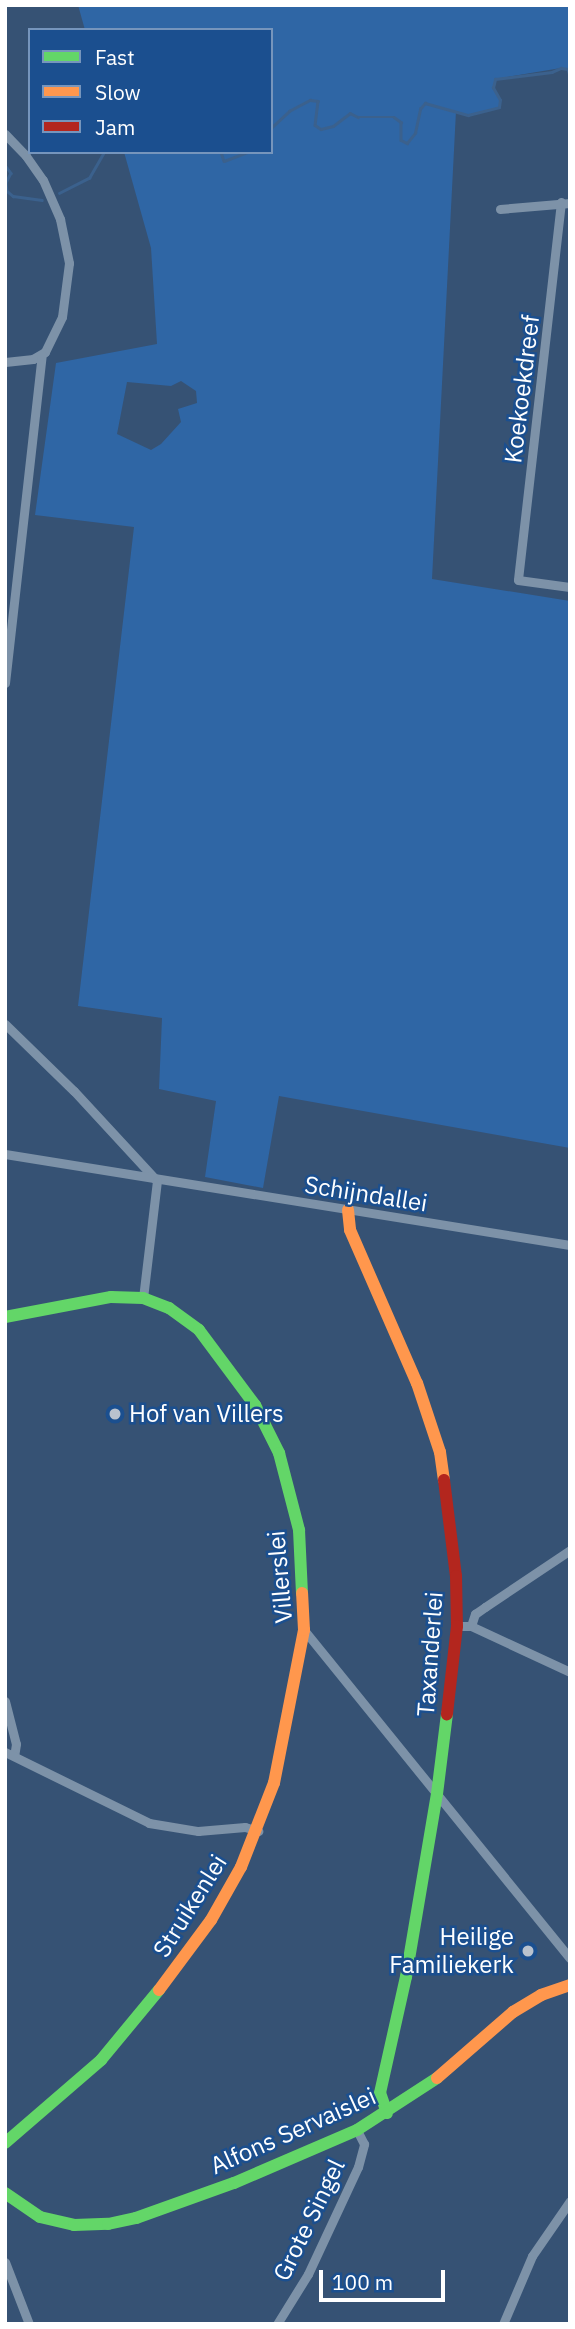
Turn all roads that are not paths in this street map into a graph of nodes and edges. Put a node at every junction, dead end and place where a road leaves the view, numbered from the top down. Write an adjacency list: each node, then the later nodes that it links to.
1 (5, 134): 4 (street)
2 (565, 203): 3 (street); 6 (street, Koekoekdreef)
3 (500, 209)
4 (42, 355): 5 (street); 7 (street)
5 (5, 362)
6 (570, 587)
7 (5, 683)
8 (5, 1024): 10 (street)
9 (5, 1154): 10 (street, Schijndallei)
10 (157, 1181): 11 (street, Schijndallei); 13 (street)
11 (348, 1210): 12 (street, Schijndallei); 16 (street, Taxanderlei)
12 (570, 1245)
13 (144, 1298): 14 (street, Villerslei); 20 (street, Villerslei)
14 (5, 1317)
15 (568, 1555): 17 (street)
16 (457, 1613): 17 (street); 18 (street, Taxanderlei)
17 (475, 1614): 19 (street)
18 (457, 1626): 19 (street); 24 (street, Taxanderlei)
19 (471, 1626): 21 (street)
20 (304, 1630): 24 (street, Villerslei); 25 (street, Struikenlei)
21 (570, 1672)
22 (5, 1701): 23 (street)
23 (10, 1754): 25 (street)
24 (437, 1794): 26 (street, Villerslei); 28 (street, Taxanderlei)
25 (258, 1831): 30 (street, Struikenlei)
26 (570, 1958)
27 (570, 1985): 28 (street, Alfons Servaislei)
28 (387, 2113): 29 (street, Alfons Servaislei)
29 (357, 2130): 31 (street, Alfons Servaislei); 35 (street, Grote Singel)
30 (5, 2143)
31 (5, 2193)
32 (570, 2201): 36 (street)
33 (5, 2262): 34 (street)
34 (29, 2324)
35 (277, 2324)
36 (503, 2324)

